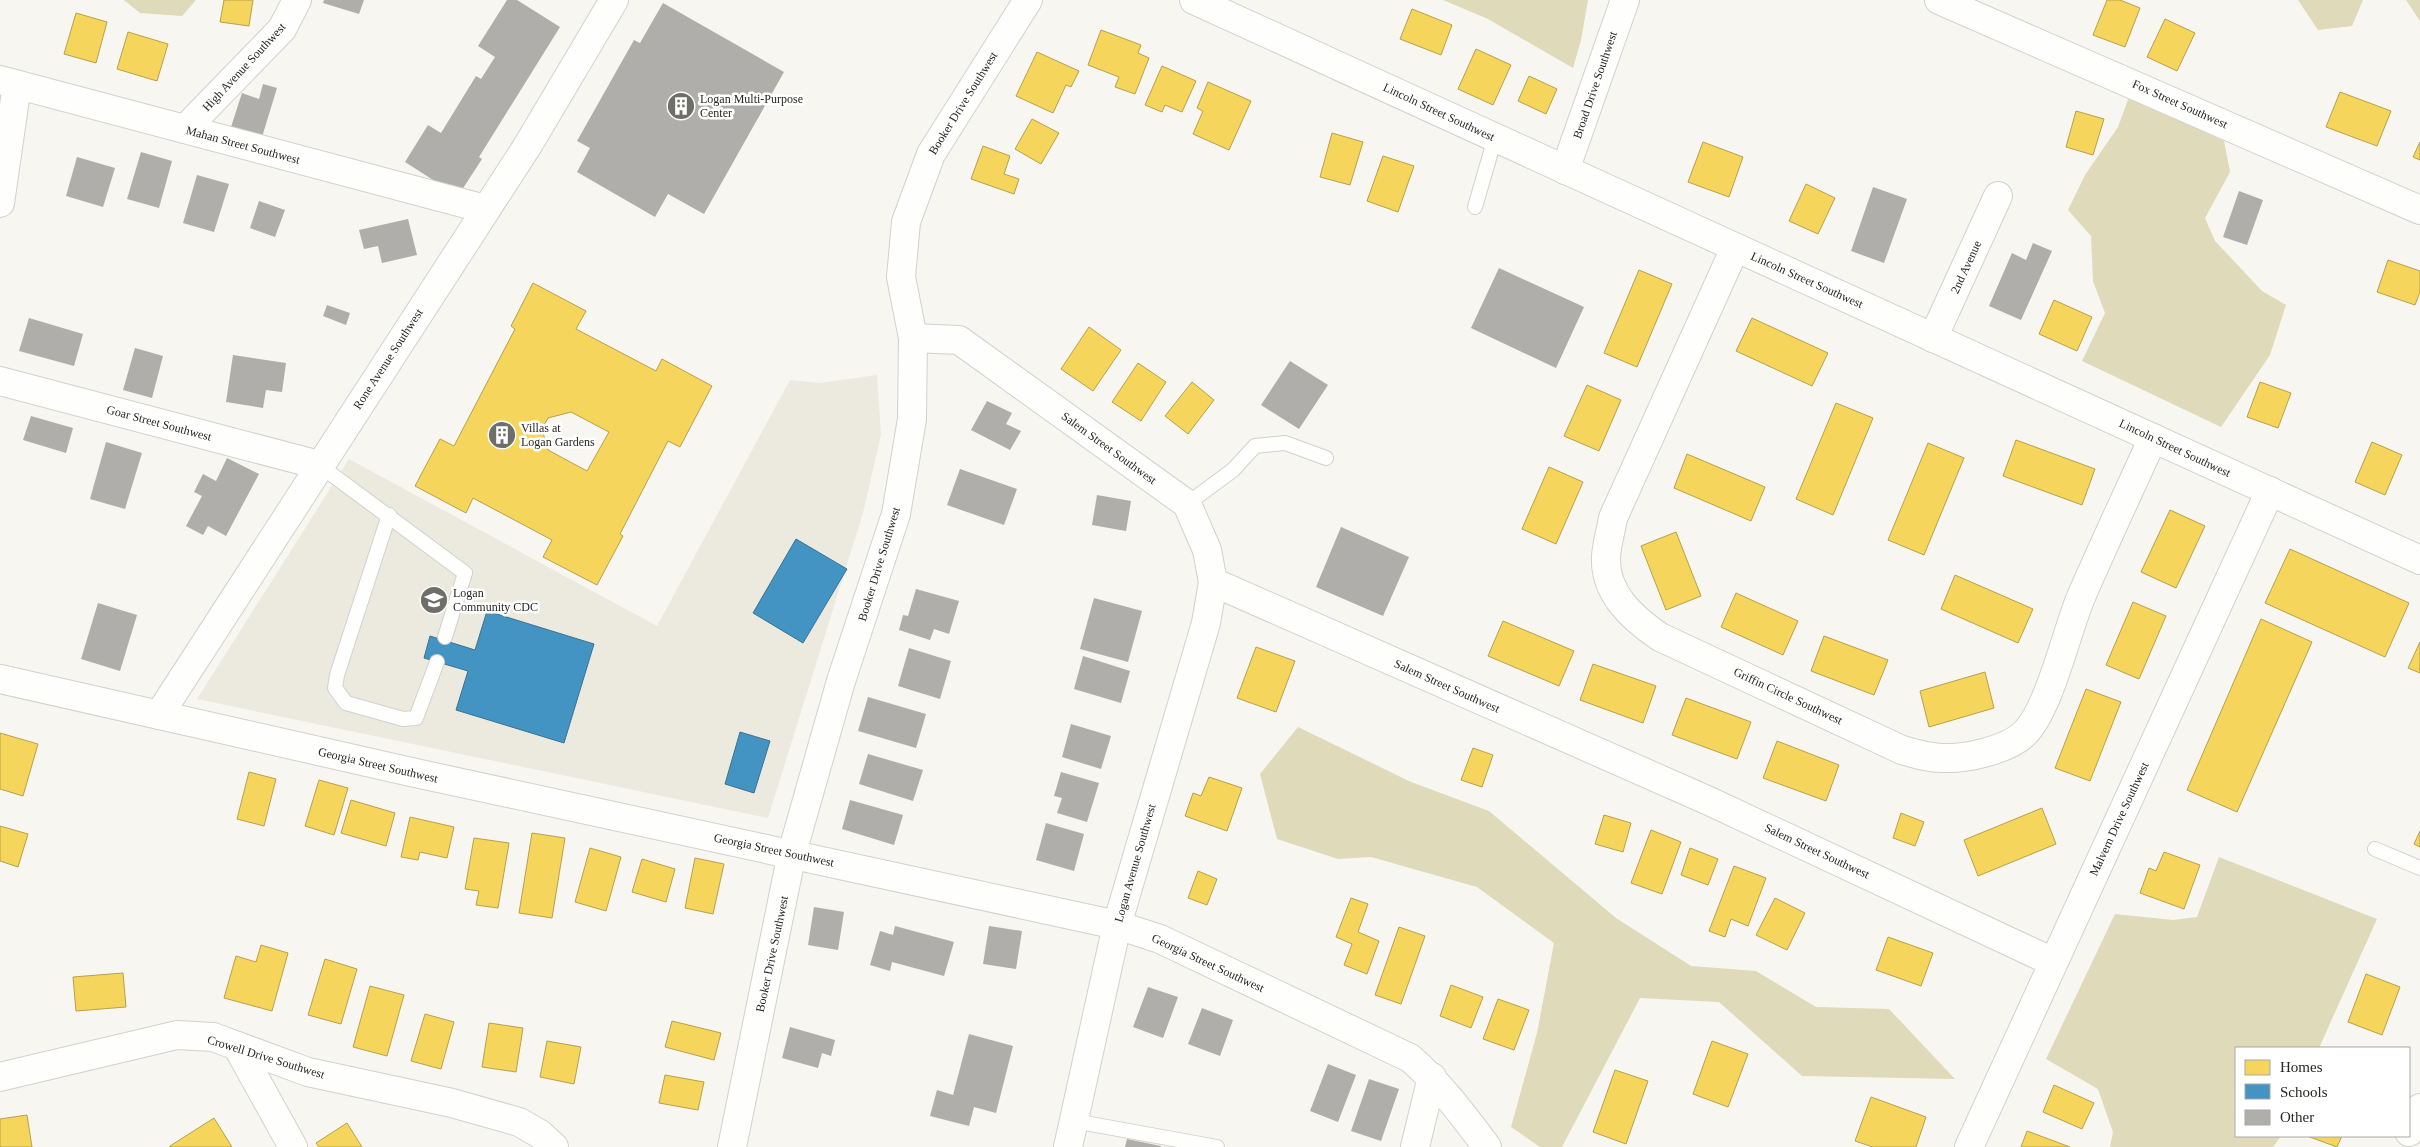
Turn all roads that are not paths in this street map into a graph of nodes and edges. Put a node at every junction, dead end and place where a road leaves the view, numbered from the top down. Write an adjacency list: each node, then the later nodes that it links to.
1 (297, 0): 8 (street, High Avenue Southwest)
2 (614, 0): 14 (street, Rone Avenue Southwest)
3 (1028, 0): 17 (street, Booker Drive Southwest)
4 (1194, 0): 9 (street, Lincoln Street Southwest)
5 (1625, 0): 10 (street, Broad Drive Southwest)
6 (1939, 0): 15 (street, Fox Street Southwest)
7 (9, 82): 8 (street, Mahan Street Southwest); 12 (street)
8 (185, 129): 14 (street, Mahan Street Southwest)
9 (1495, 138): 10 (street, Lincoln Street Southwest); 13 (lane)
10 (1565, 170): 16 (street, Lincoln Street Southwest)
11 (1998, 196): 18 (street, 2nd Avenue)
12 (0, 203)
13 (1475, 207)
14 (485, 210): 22 (street, Rone Avenue Southwest)
15 (2420, 210)
16 (1735, 248): 18 (street, Lincoln Street Southwest); 20 (street, Griffin Circle Southwest)
17 (914, 338): 24 (street, Salem Street Southwest); 33 (street, Booker Drive Southwest)
18 (1933, 338): 20 (street, Lincoln Street Southwest)
19 (0, 381): 22 (street, Goar Street Southwest)
20 (2153, 438): 23 (street, Lincoln Street Southwest)
21 (1326, 458): 24 (lane)
22 (319, 465): 25 (lane); 31 (street, Rone Avenue Southwest)
23 (2270, 491): 26 (street, Lincoln Street Southwest); 36 (street, Malvern Drive Southwest)
24 (1187, 504): 27 (street)
25 (389, 515): 28 (lane); 29 (lane)
26 (2420, 560)
27 (1213, 582): 35 (street, Logan Avenue Southwest); 36 (street, Salem Street Southwest)
28 (445, 637)
29 (437, 662)
30 (0, 679): 31 (street, Georgia Street Southwest)
31 (159, 715): 33 (street, Georgia Street Southwest)
32 (2375, 849): 34 (lane)
33 (792, 854): 35 (street, Georgia Street Southwest); 45 (street, Booker Drive Southwest)
34 (2420, 868)
35 (1117, 924): 39 (street, Georgia Street Southwest); 41 (street, Logan Avenue Southwest)
36 (2053, 962): 50 (street, Malvern Drive Southwest)
37 (237, 1046): 38 (street, Crowell Drive Southwest); 43 (street); 44 (street, Crowell Drive Southwest)
38 (0, 1077)
39 (1432, 1077): 48 (street); 49 (street, Georgia Street Southwest)
40 (2420, 1108): 42 (street)
41 (1074, 1121): 46 (street, Logan Avenue Southwest); 47 (lane)
42 (2410, 1130)
43 (293, 1147)
44 (554, 1147)
45 (732, 1147)
46 (1068, 1147)
47 (1217, 1147)
48 (1415, 1147)
49 (1487, 1147)
50 (1969, 1147)

